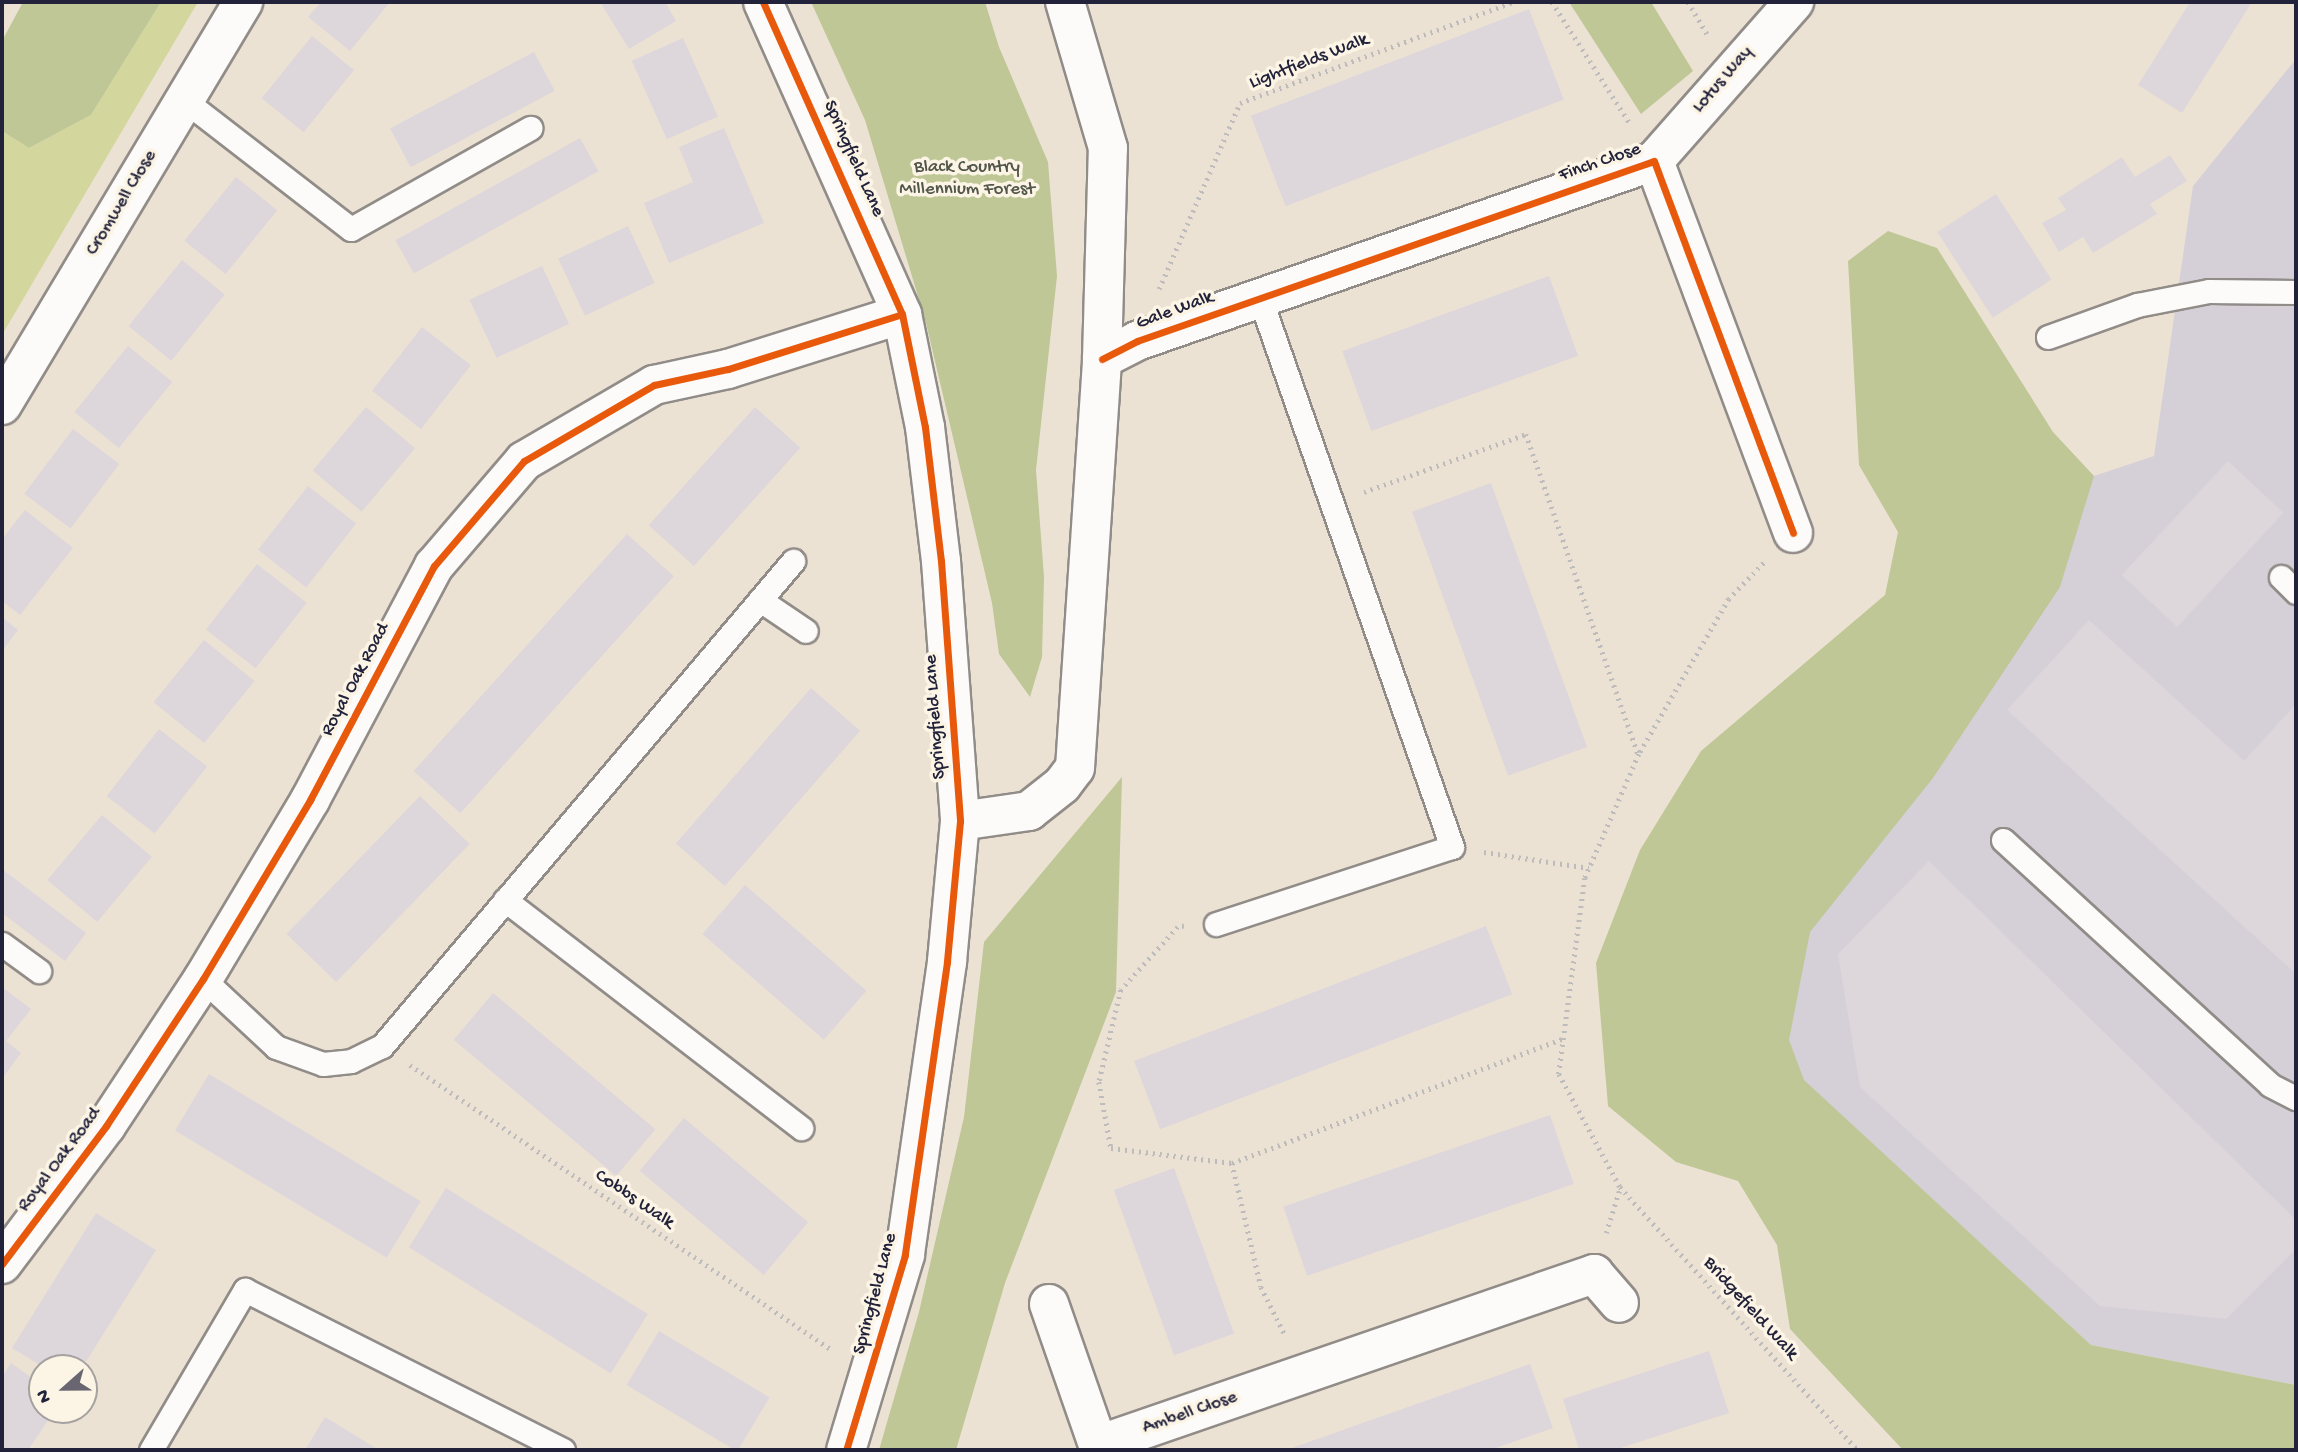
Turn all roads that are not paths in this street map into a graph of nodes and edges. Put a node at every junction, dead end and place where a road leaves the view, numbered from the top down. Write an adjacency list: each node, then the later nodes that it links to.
1 (243, 2): 5 (street, Cromwell Close)
2 (763, 2): 10 (street, Springfield Lane)
3 (1065, 2): 12 (street)
4 (1794, 2): 7 (street, Lotus Way)
5 (184, 100): 6 (lane); 13 (street, Cromwell Close)
6 (530, 128)
7 (1654, 161): 9 (street, Finch Close); 14 (street, Finch Close)
8 (2296, 292): 11 (lane)
9 (1260, 298): 12 (street, Gale Walk); 21 (lane)
10 (902, 314): 18 (street, Springfield Lane); 24 (street, Royal Oak Road)
11 (2048, 337)
12 (1102, 359): 18 (street)
13 (2, 405)
14 (1793, 533)
15 (793, 561): 16 (lane)
16 (760, 600): 17 (lane); 20 (lane)
17 (806, 631)
18 (960, 821): 33 (street, Springfield Lane)
19 (2003, 840): 25 (lane)
20 (505, 900): 24 (lane); 26 (lane)
21 (1216, 924)
22 (2, 944): 23 (lane)
23 (39, 971)
24 (203, 979): 27 (street, Royal Oak Road)
25 (2296, 1098)
26 (801, 1128)
27 (2, 1264)
28 (1619, 1303): 30 (street, Ambell Close)
29 (1049, 1304): 30 (street, Ambell Close)
30 (1099, 1447)
31 (151, 1450): 32 (lane)
32 (563, 1450)
33 (846, 1450)

